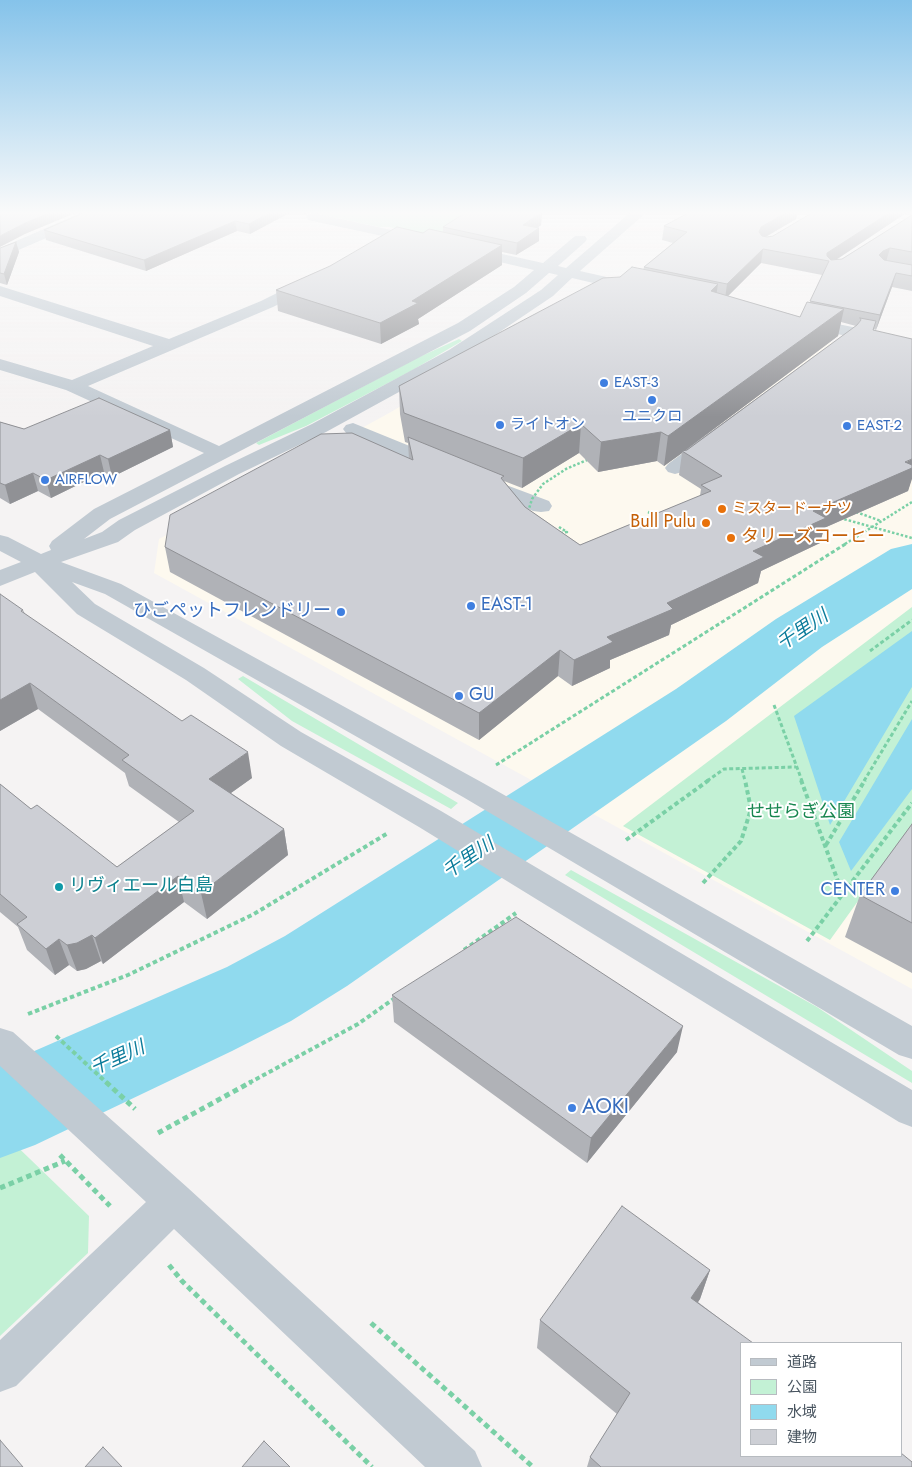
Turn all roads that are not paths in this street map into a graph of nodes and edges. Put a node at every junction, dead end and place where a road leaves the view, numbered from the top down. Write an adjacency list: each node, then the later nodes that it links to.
1 (316, 279): 9 (street)
2 (532, 279): 14 (street)
3 (562, 279): 18 (street)
4 (599, 279): 6 (street)
5 (0, 291): 9 (street)
6 (653, 291)
7 (788, 319): 8 (street)
8 (912, 344)
9 (169, 345): 11 (street)
10 (0, 364): 11 (street)
11 (73, 386): 14 (street)
12 (353, 429): 16 (street)
13 (722, 432): 15 (street)
14 (219, 454): 18 (street)
15 (675, 468)
16 (534, 510)
17 (0, 542): 18 (street)
18 (39, 562): 19 (street); 20 (street); 22 (street)
19 (0, 580)
20 (912, 1044)
21 (6, 1048): 23 (street)
22 (912, 1110)
23 (174, 1202): 24 (street); 25 (street)
24 (0, 1370)
25 (459, 1467)

